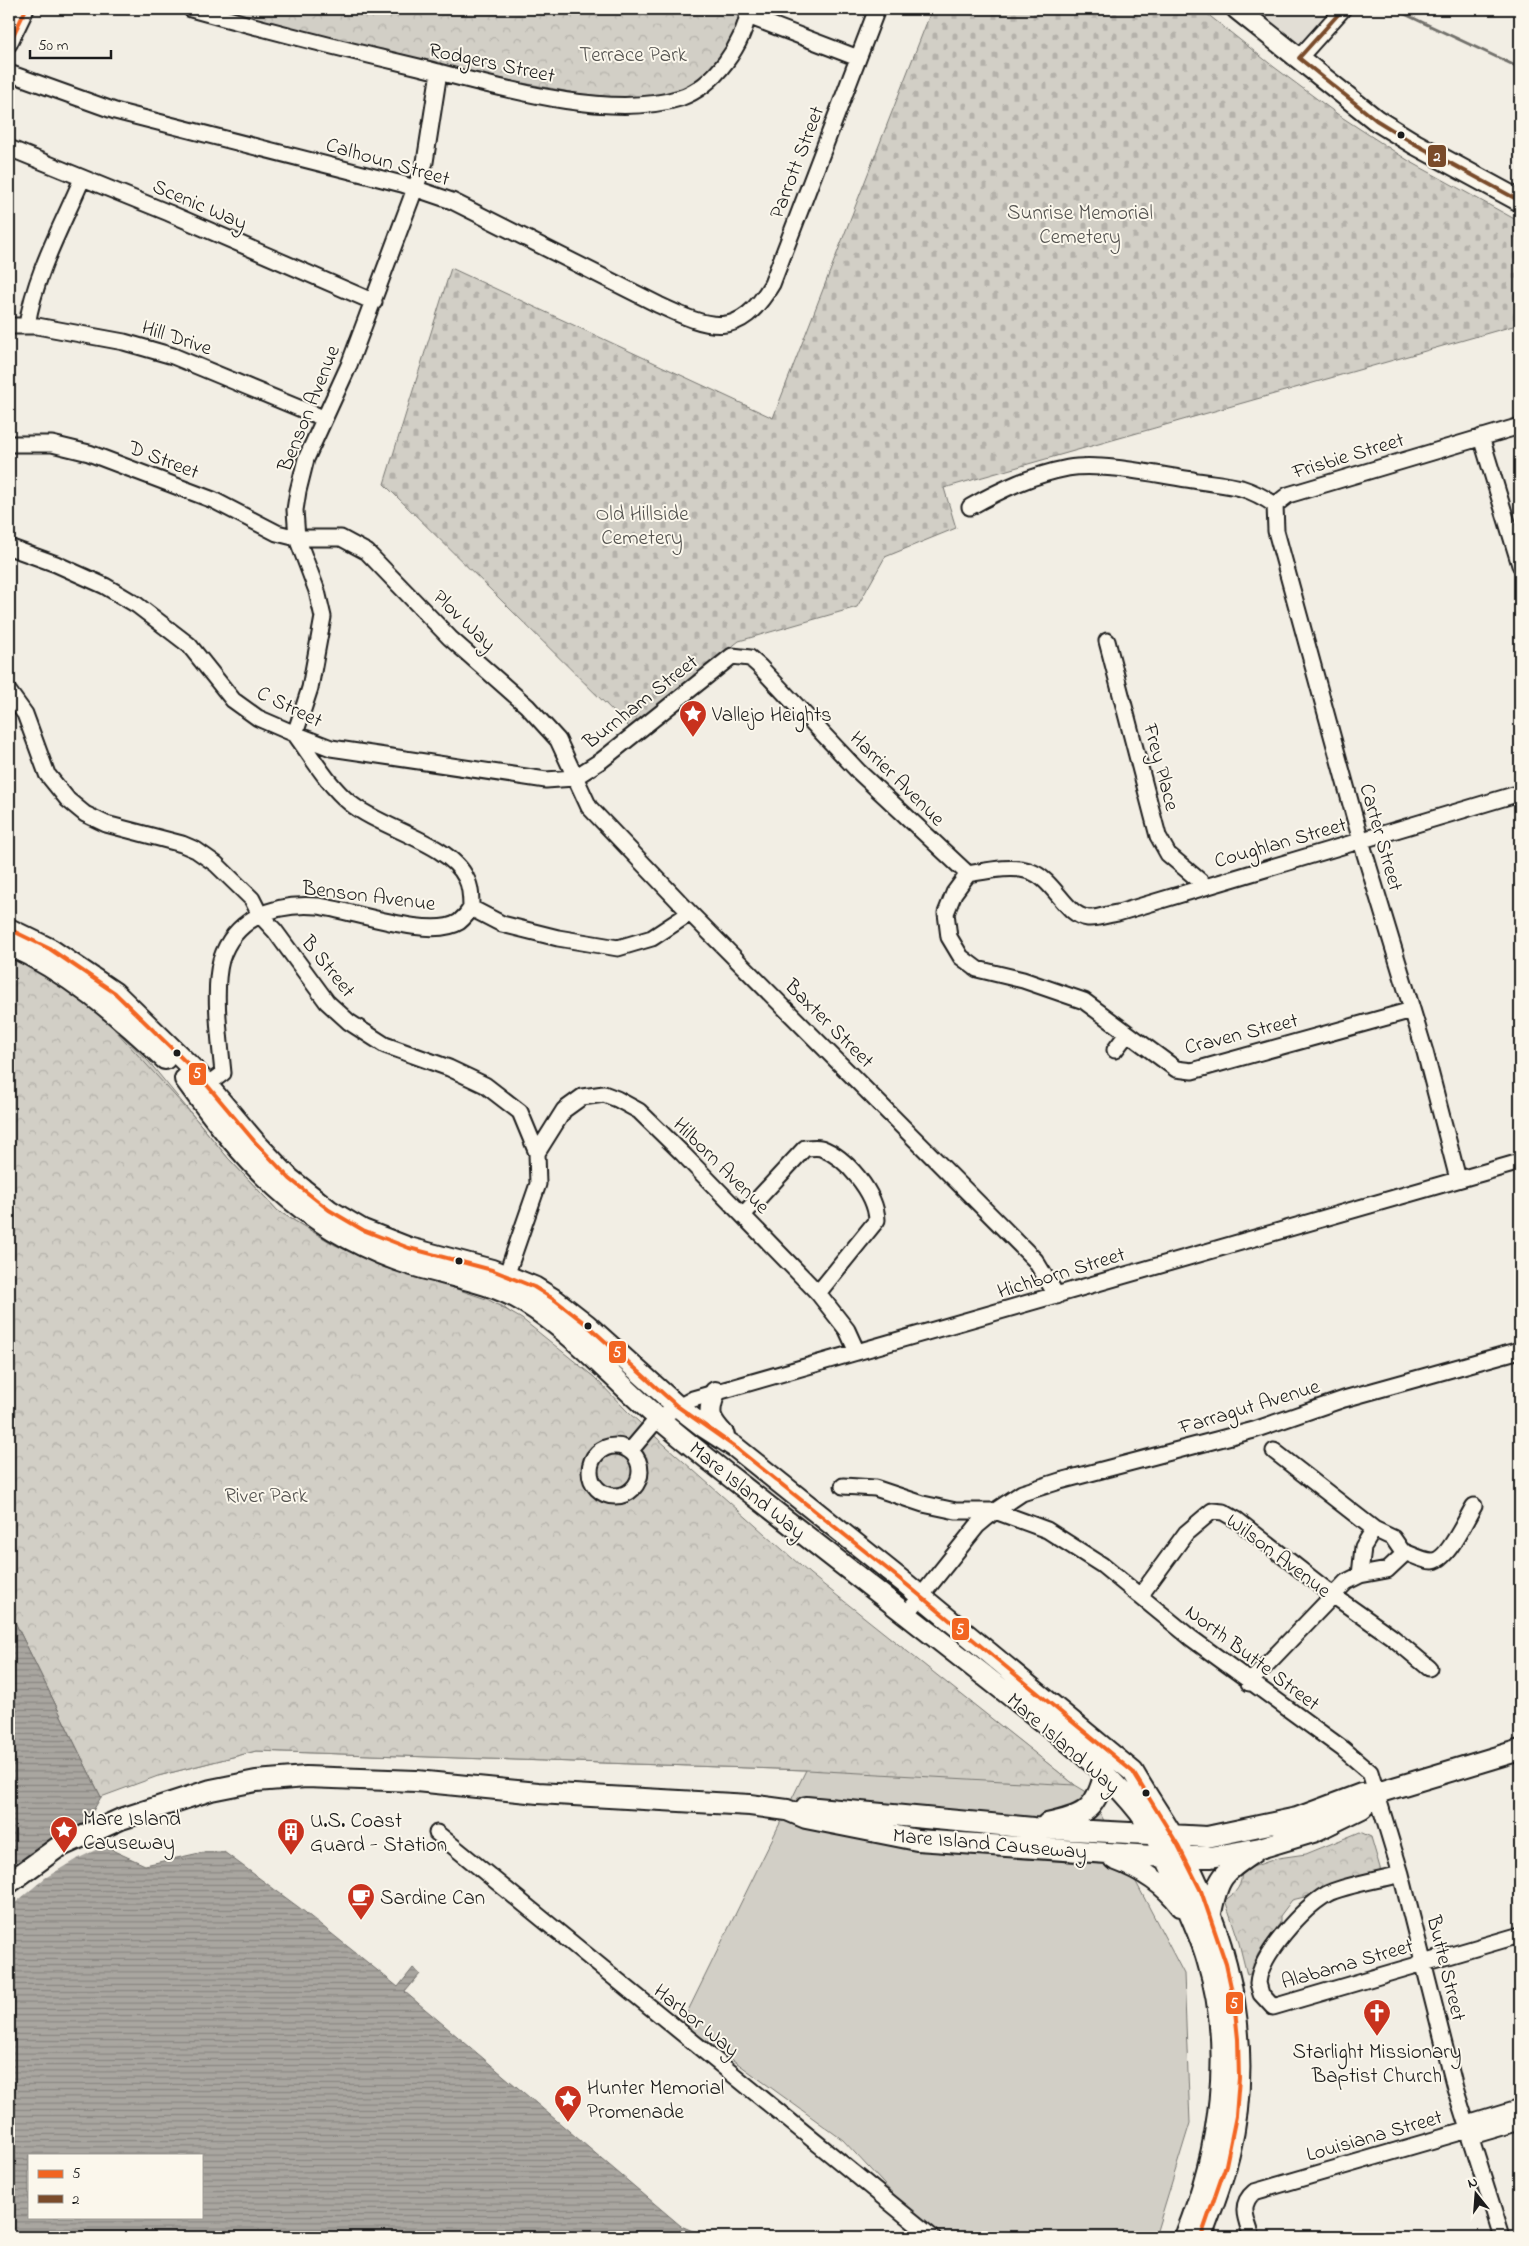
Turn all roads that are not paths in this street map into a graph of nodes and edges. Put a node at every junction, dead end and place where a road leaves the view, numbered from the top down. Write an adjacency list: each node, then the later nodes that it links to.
1 (26, 9): 7 (street)
2 (191, 9): 10 (street, Rodgers Street)
3 (877, 9): 8 (street, Parrott Street)
4 (1237, 9): 9 (main road)
5 (1343, 9): 9 (street)
6 (749, 13): 8 (street); 10 (street, Rodgers Street)
7 (9, 44)
8 (858, 58): 17 (street, Parrott Street)
9 (1299, 58): 15 (main road)
10 (438, 72): 14 (street, Benson Avenue)
11 (9, 73): 14 (street, Calhoun Street)
12 (9, 148): 13 (street, Scenic Way)
13 (82, 179): 16 (street, Scenic Way); 18 (street)
14 (415, 188): 16 (street, Benson Avenue); 17 (street, Calhoun Street)
15 (1520, 201)
16 (374, 302): 20 (street, Benson Avenue)
17 (739, 320)
18 (27, 325): 19 (street, Hill Drive); 20 (street, Hill Drive)
19 (9, 326)
20 (323, 418): 26 (street, Benson Avenue)
21 (1520, 426): 22 (street, Frisbie Street)
22 (1481, 437): 24 (street, Frisbie Street); 28 (street)
23 (9, 444): 26 (street, D Street)
24 (1276, 505): 25 (street, Frisbie Street); 35 (street, Carter Street)
25 (970, 507)
26 (297, 538): 32 (street, Benson Avenue); 33 (street, Plov Way)
27 (9, 547): 32 (street, C Street)
28 (1520, 565)
29 (1107, 642): 37 (street, Frey Place)
30 (732, 656): 33 (street, Burnham Street); 36 (street, Harrier Avenue)
31 (9, 692): 40 (street, B Street)
32 (295, 734): 33 (street, C Street); 38 (street, Benson Avenue)
33 (574, 778): 39 (street, Baxter Street)
34 (1520, 793): 35 (street, Coughlan Street)
35 (1361, 841): 37 (street, Coughlan Street); 43 (street, Carter Street)
36 (968, 874): 37 (street, Coughlan Street); 44 (street, Craven Street)
37 (1206, 886)
38 (471, 908): 39 (street); 40 (street, Benson Avenue)
39 (690, 913): 53 (street, Baxter Street)
40 (260, 915): 46 (street, Benson Avenue); 47 (street, B Street)
41 (9, 929): 46 (main road)
42 (9, 945): 46 (main road)
43 (1412, 1010): 44 (street, Craven Street); 49 (street, Carter Street)
44 (1127, 1034): 45 (street)
45 (1115, 1050)
46 (201, 1089): 51 (main road)
47 (537, 1153): 50 (street, Hilborn Avenue); 51 (street, B Street)
48 (1520, 1162): 49 (street, Hichborn Street)
49 (1458, 1179): 53 (street, Hichborn Street)
50 (743, 1215): 52 (street, Hilborn Avenue); 52 (street)
51 (504, 1283): 57 (main road); 58 (main road)
52 (818, 1293): 55 (street, Hilborn Avenue)
53 (1057, 1296): 55 (street, Hichborn Street)
54 (1520, 1350): 64 (street, Farragut Avenue)
55 (858, 1352): 56 (street, Hichborn Street)
56 (715, 1392): 57 (street, Hichborn Street); 59 (main road)
57 (677, 1406): 58 (street, Hichborn Street); 59 (main road, Mare Island Way)
58 (658, 1418): 60 (street, Hichborn Street); 71 (main road, Mare Island Way)
59 (736, 1447): 68 (main road, Mare Island Way)
60 (630, 1450)
61 (1274, 1451): 65 (street)
62 (843, 1486): 64 (street)
63 (1474, 1506): 66 (street)
64 (995, 1511): 68 (street, Farragut Avenue); 69 (street)
65 (1374, 1529): 66 (street); 67 (street)
66 (1402, 1550): 67 (street)
67 (1360, 1575): 70 (street)
68 (920, 1596): 71 (street, Farragut Avenue); 82 (main road, Mare Island Way)
69 (1140, 1596): 70 (street, Wilson Avenue); 73 (street, North Butte Street)
70 (1334, 1596): 72 (street, Wilson Avenue); 73 (street)
71 (906, 1614): 76 (main road, Mare Island Way)
72 (1429, 1668)
73 (1250, 1683): 74 (street, North Butte Street)
74 (1343, 1749): 77 (street, Butte Street)
75 (1520, 1750): 77 (main road, Mare Island Causeway)
76 (1104, 1776): 80 (main road); 82 (main road, Mare Island Way)
77 (1377, 1793): 82 (main road, Mare Island Causeway); 83 (main road); 86 (street, Butte Street)
78 (787, 1810): 79 (main road, Mare Island Causeway); 80 (main road, Mare Island Causeway); 84 (main road, Mare Island Causeway)
79 (124, 1824): 87 (main road, Mare Island Causeway); 88 (main road, Mare Island Causeway)
80 (1033, 1828): 82 (main road, Mare Island Causeway)
81 (437, 1833): 96 (street, Harbor Way)
82 (1164, 1835): 85 (main road, Mare Island Way)
83 (1260, 1848): 85 (main road, Mare Island Causeway); 89 (main road)
84 (1096, 1853): 85 (main road, Mare Island Causeway); 90 (main road)
85 (1176, 1857): 89 (main road, Mare Island Way); 90 (main road, Mare Island Way)
86 (1401, 1874): 92 (street, Butte Street); 92 (street, Alabama Street)
87 (9, 1883)
88 (9, 1896)
89 (1211, 1914): 98 (main road, Mare Island Way)
90 (1195, 1926): 97 (main road, Mare Island Way)
91 (1520, 1935): 92 (street, Alabama Street)
92 (1425, 1962): 95 (street, Butte Street)
93 (1520, 2108): 95 (street, Louisiana Street)
94 (1520, 2122): 95 (street, Louisiana Street)
95 (1468, 2130): 99 (street, Louisiana Street); 100 (street, Butte Street)
96 (932, 2237)
97 (1185, 2237)
98 (1201, 2237)
99 (1252, 2237)
100 (1502, 2237)

